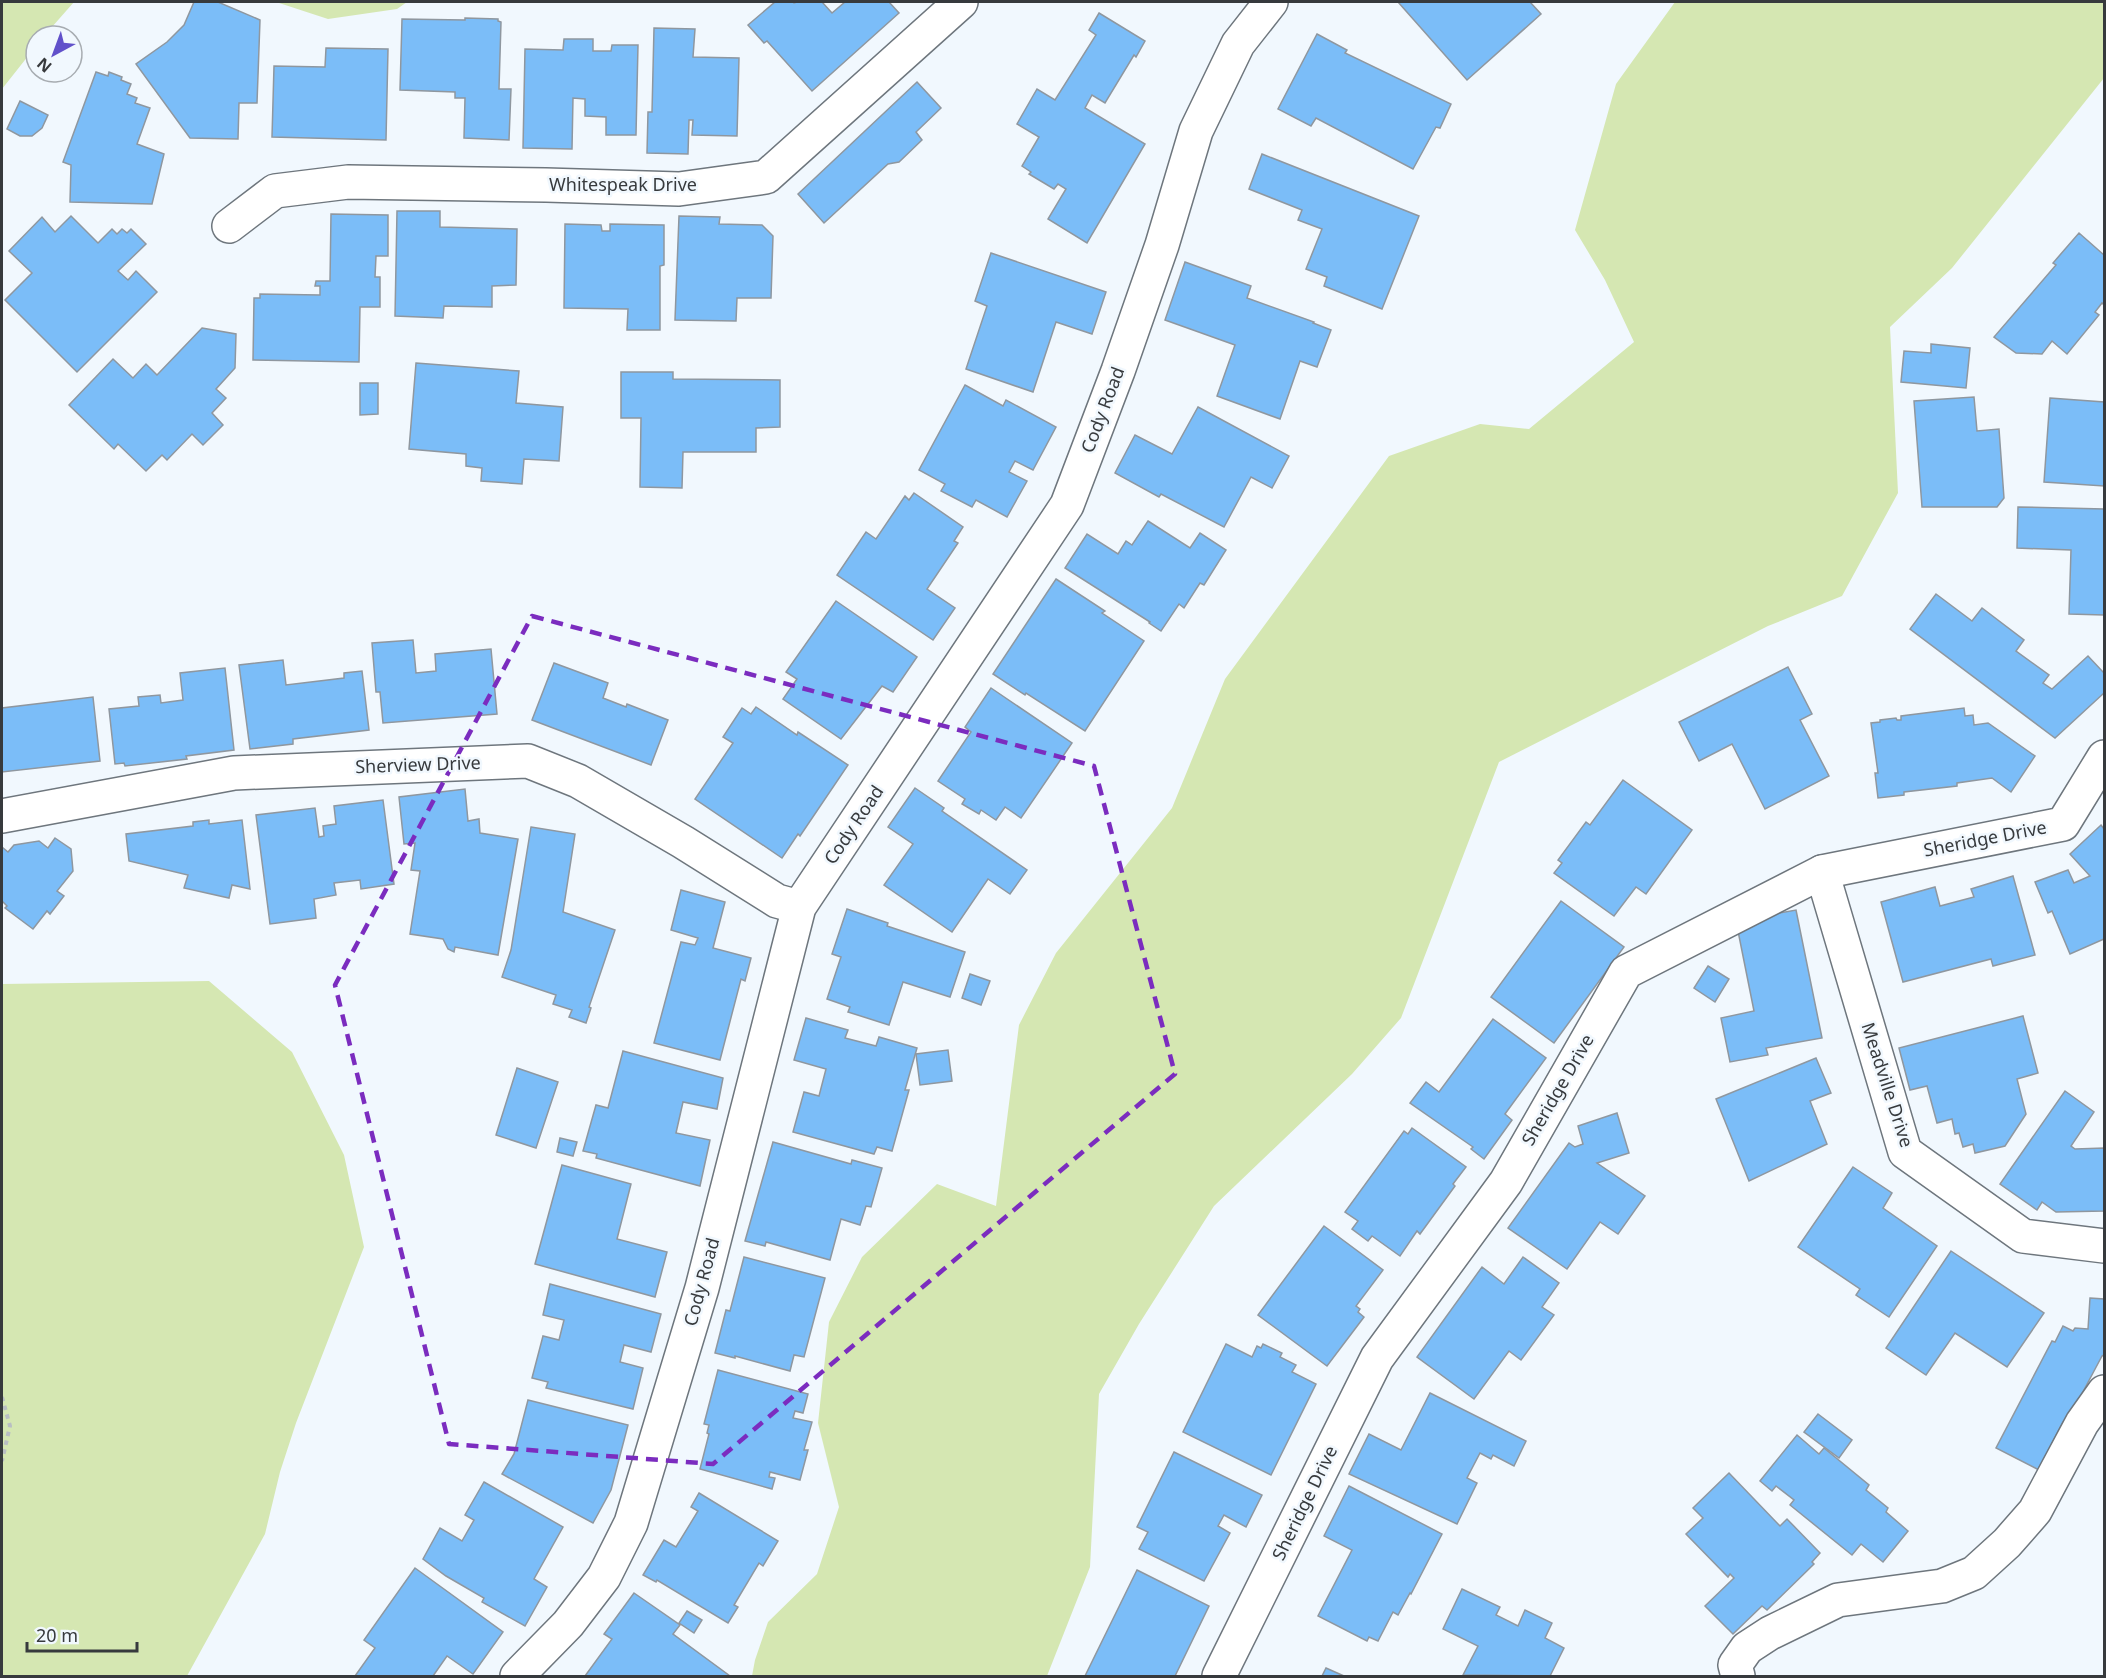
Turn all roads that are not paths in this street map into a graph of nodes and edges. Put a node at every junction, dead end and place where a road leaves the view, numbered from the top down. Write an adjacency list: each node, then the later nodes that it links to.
1 (961, 2): 3 (street, Whitespeak Drive)
2 (1271, 2): 7 (street, Cody Road)
3 (229, 226)
4 (2104, 757): 6 (street, Sheridge Drive)
5 (2, 816): 7 (street, Sherview Drive)
6 (1822, 872): 8 (street, Meadville Drive); 11 (street, Sheridge Drive)
7 (799, 907): 10 (street, Cody Road)
8 (2104, 1246)
9 (2104, 1392): 12 (street)
10 (516, 1677)
11 (1219, 1677)
12 (1738, 1677)

